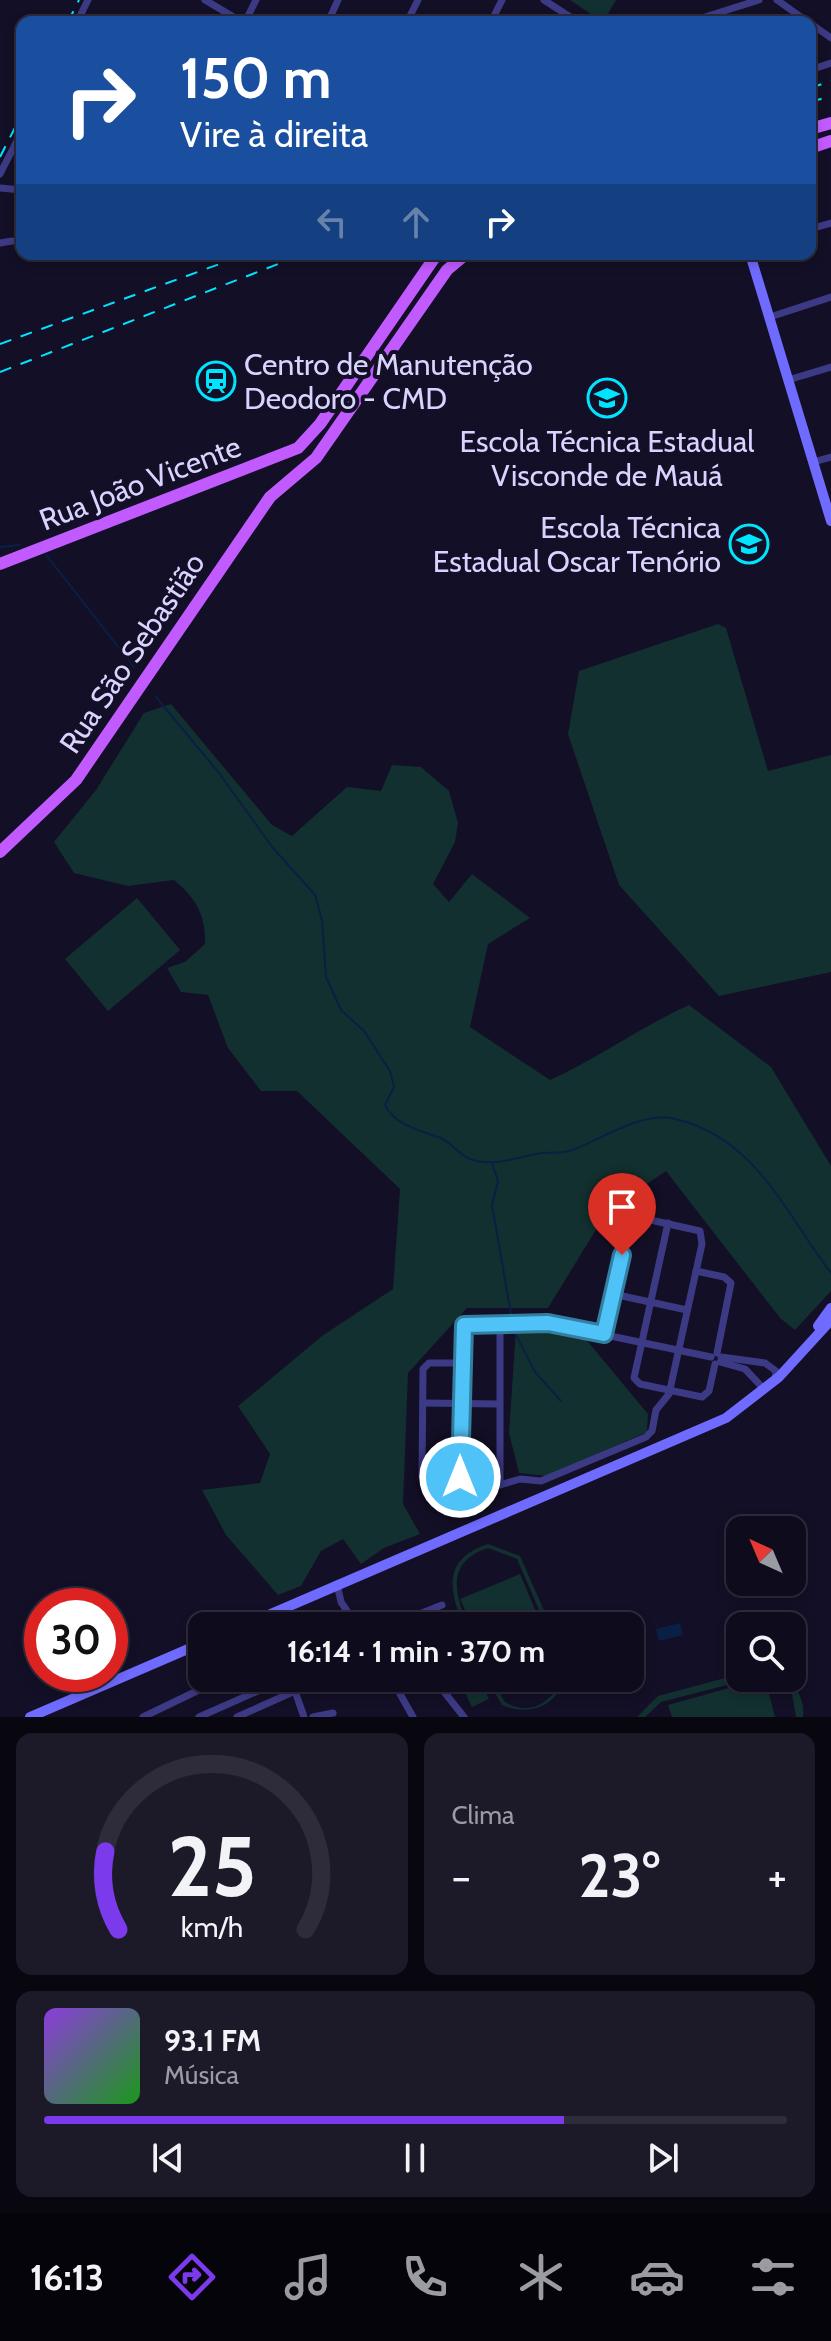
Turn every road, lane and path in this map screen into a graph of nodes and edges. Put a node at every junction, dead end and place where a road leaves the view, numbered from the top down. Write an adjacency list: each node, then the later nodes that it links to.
1 (205, 0): 5 (street)
2 (544, 0): 6 (street)
3 (759, 0): 7 (street)
4 (777, 0): 8 (street)
5 (233, 16)
6 (568, 16)
7 (708, 16)
8 (799, 16)
9 (16, 143): 10 (street)
10 (0, 174)
11 (12, 241): 12 (street)
12 (0, 243)
13 (433, 260): 17 (main road, Rua João Vicente)
14 (459, 260): 18 (main road)
15 (752, 260): 19 (main road)
16 (831, 297): 19 (street)
17 (405, 298): 18 (main road); 25 (main road, Rua João Vicente)
18 (420, 308): 26 (main road, Rua São Sebastião)
19 (770, 317): 21 (main road)
20 (831, 367): 21 (street)
21 (788, 380): 23 (main road)
22 (831, 457): 23 (street)
23 (813, 462): 24 (main road)
24 (831, 521)
25 (0, 564)
26 (0, 852)
27 (668, 1223): 28 (street); 29 (street); 30 (street)
28 (696, 1271): 32 (street); 38 (street)
29 (613, 1294): 30 (street); 35 (street)
30 (650, 1302): 32 (street); 36 (street)
31 (831, 1308): 40 (main road)
32 (687, 1310): 37 (street)
33 (831, 1320): 40 (main road)
34 (500, 1323): 35 (street); 39 (street); 44 (street)
35 (604, 1334): 36 (street)
36 (642, 1342): 37 (street); 41 (street)
37 (679, 1350): 38 (street); 41 (street)
38 (717, 1359): 40 (street); 40 (street); 41 (street)
39 (461, 1363): 42 (street); 43 (street)
40 (771, 1381): 47 (main road)
41 (670, 1390): 46 (street)
42 (423, 1403): 43 (street); 45 (street)
43 (460, 1403): 44 (street); 45 (street)
44 (498, 1404): 46 (street)
45 (460, 1485): 46 (street)
46 (500, 1485)
47 (337, 1584): 49 (main road); 50 (street)
48 (442, 1605): 51 (street)
49 (274, 1612)
50 (347, 1612)
51 (426, 1612)
52 (188, 1649): 60 (main road)
53 (195, 1692): 61 (street)
54 (255, 1692): 62 (street)
55 (293, 1692): 63 (street)
56 (295, 1692): 64 (street)
57 (399, 1692): 66 (street)
58 (444, 1692): 67 (street)
59 (333, 1713): 65 (street)
60 (30, 1717)
61 (143, 1717)
62 (199, 1717)
63 (237, 1717)
64 (304, 1717)
65 (313, 1717)
66 (413, 1717)
67 (464, 1717)

